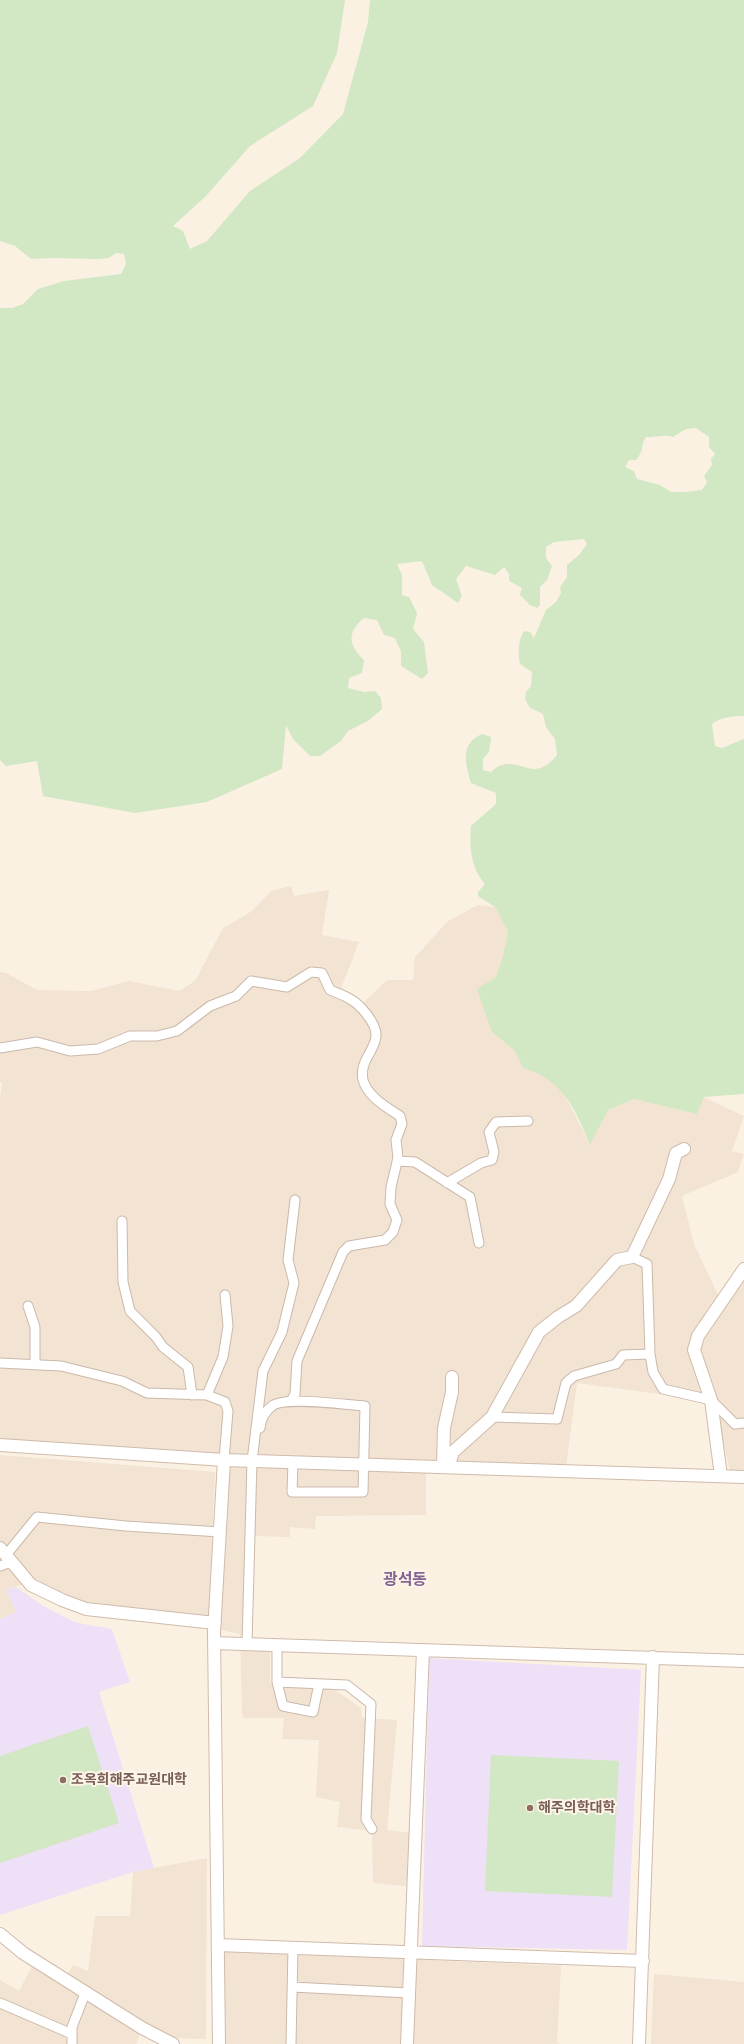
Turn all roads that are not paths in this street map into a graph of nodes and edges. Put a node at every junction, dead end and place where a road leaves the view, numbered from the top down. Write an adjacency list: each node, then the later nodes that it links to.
1 (0, 1048): 4 (street)
2 (528, 1121): 5 (street)
3 (684, 1149): 9 (street)
4 (397, 1161): 5 (street); 20 (street)
5 (447, 1182): 8 (street)
6 (295, 1200): 25 (street)
7 (122, 1221): 17 (street)
8 (480, 1243)
9 (632, 1257): 13 (street); 21 (street)
10 (744, 1269): 19 (street)
11 (225, 1295): 18 (street)
12 (28, 1306): 15 (street)
13 (650, 1354): 19 (street); 21 (street)
14 (0, 1363): 15 (street)
15 (35, 1364): 17 (street)
16 (452, 1377): 28 (street)
17 (192, 1395): 18 (street)
18 (207, 1396): 24 (street)
19 (711, 1400): 22 (street); 29 (street)
20 (291, 1401): 25 (street); 27 (street)
21 (492, 1417): 28 (street)
22 (744, 1423)
23 (0, 1445): 24 (street)
24 (224, 1460): 25 (street); 31 (street)
25 (255, 1461): 26 (street); 35 (street)
26 (293, 1462): 27 (street); 27 (street)
27 (362, 1464): 28 (street)
28 (445, 1467): 29 (street)
29 (721, 1476): 30 (street)
30 (744, 1477)
31 (220, 1532): 32 (street); 33 (street)
32 (4, 1558): 33 (street)
33 (215, 1622): 34 (street)
34 (214, 1643): 35 (street); 44 (street)
35 (248, 1644): 36 (street)
36 (277, 1645): 37 (street); 40 (street)
37 (423, 1650): 38 (street); 46 (street)
38 (653, 1657): 39 (street); 47 (street)
39 (744, 1661)
40 (277, 1682): 41 (street); 41 (street)
41 (319, 1684): 42 (street)
42 (372, 1829)
43 (0, 1934): 49 (street)
44 (218, 1945): 45 (street); 55 (street)
45 (293, 1948): 46 (street); 48 (street)
46 (411, 1952): 47 (street); 50 (street)
47 (643, 1961): 58 (street)
48 (292, 1987): 50 (street); 56 (street)
49 (86, 1991): 52 (street); 54 (street)
50 (409, 1993): 57 (street)
51 (0, 2003): 52 (street)
52 (72, 2034): 53 (street)
53 (72, 2044)
54 (173, 2044)
55 (219, 2044)
56 (291, 2044)
57 (407, 2044)
58 (639, 2044)

